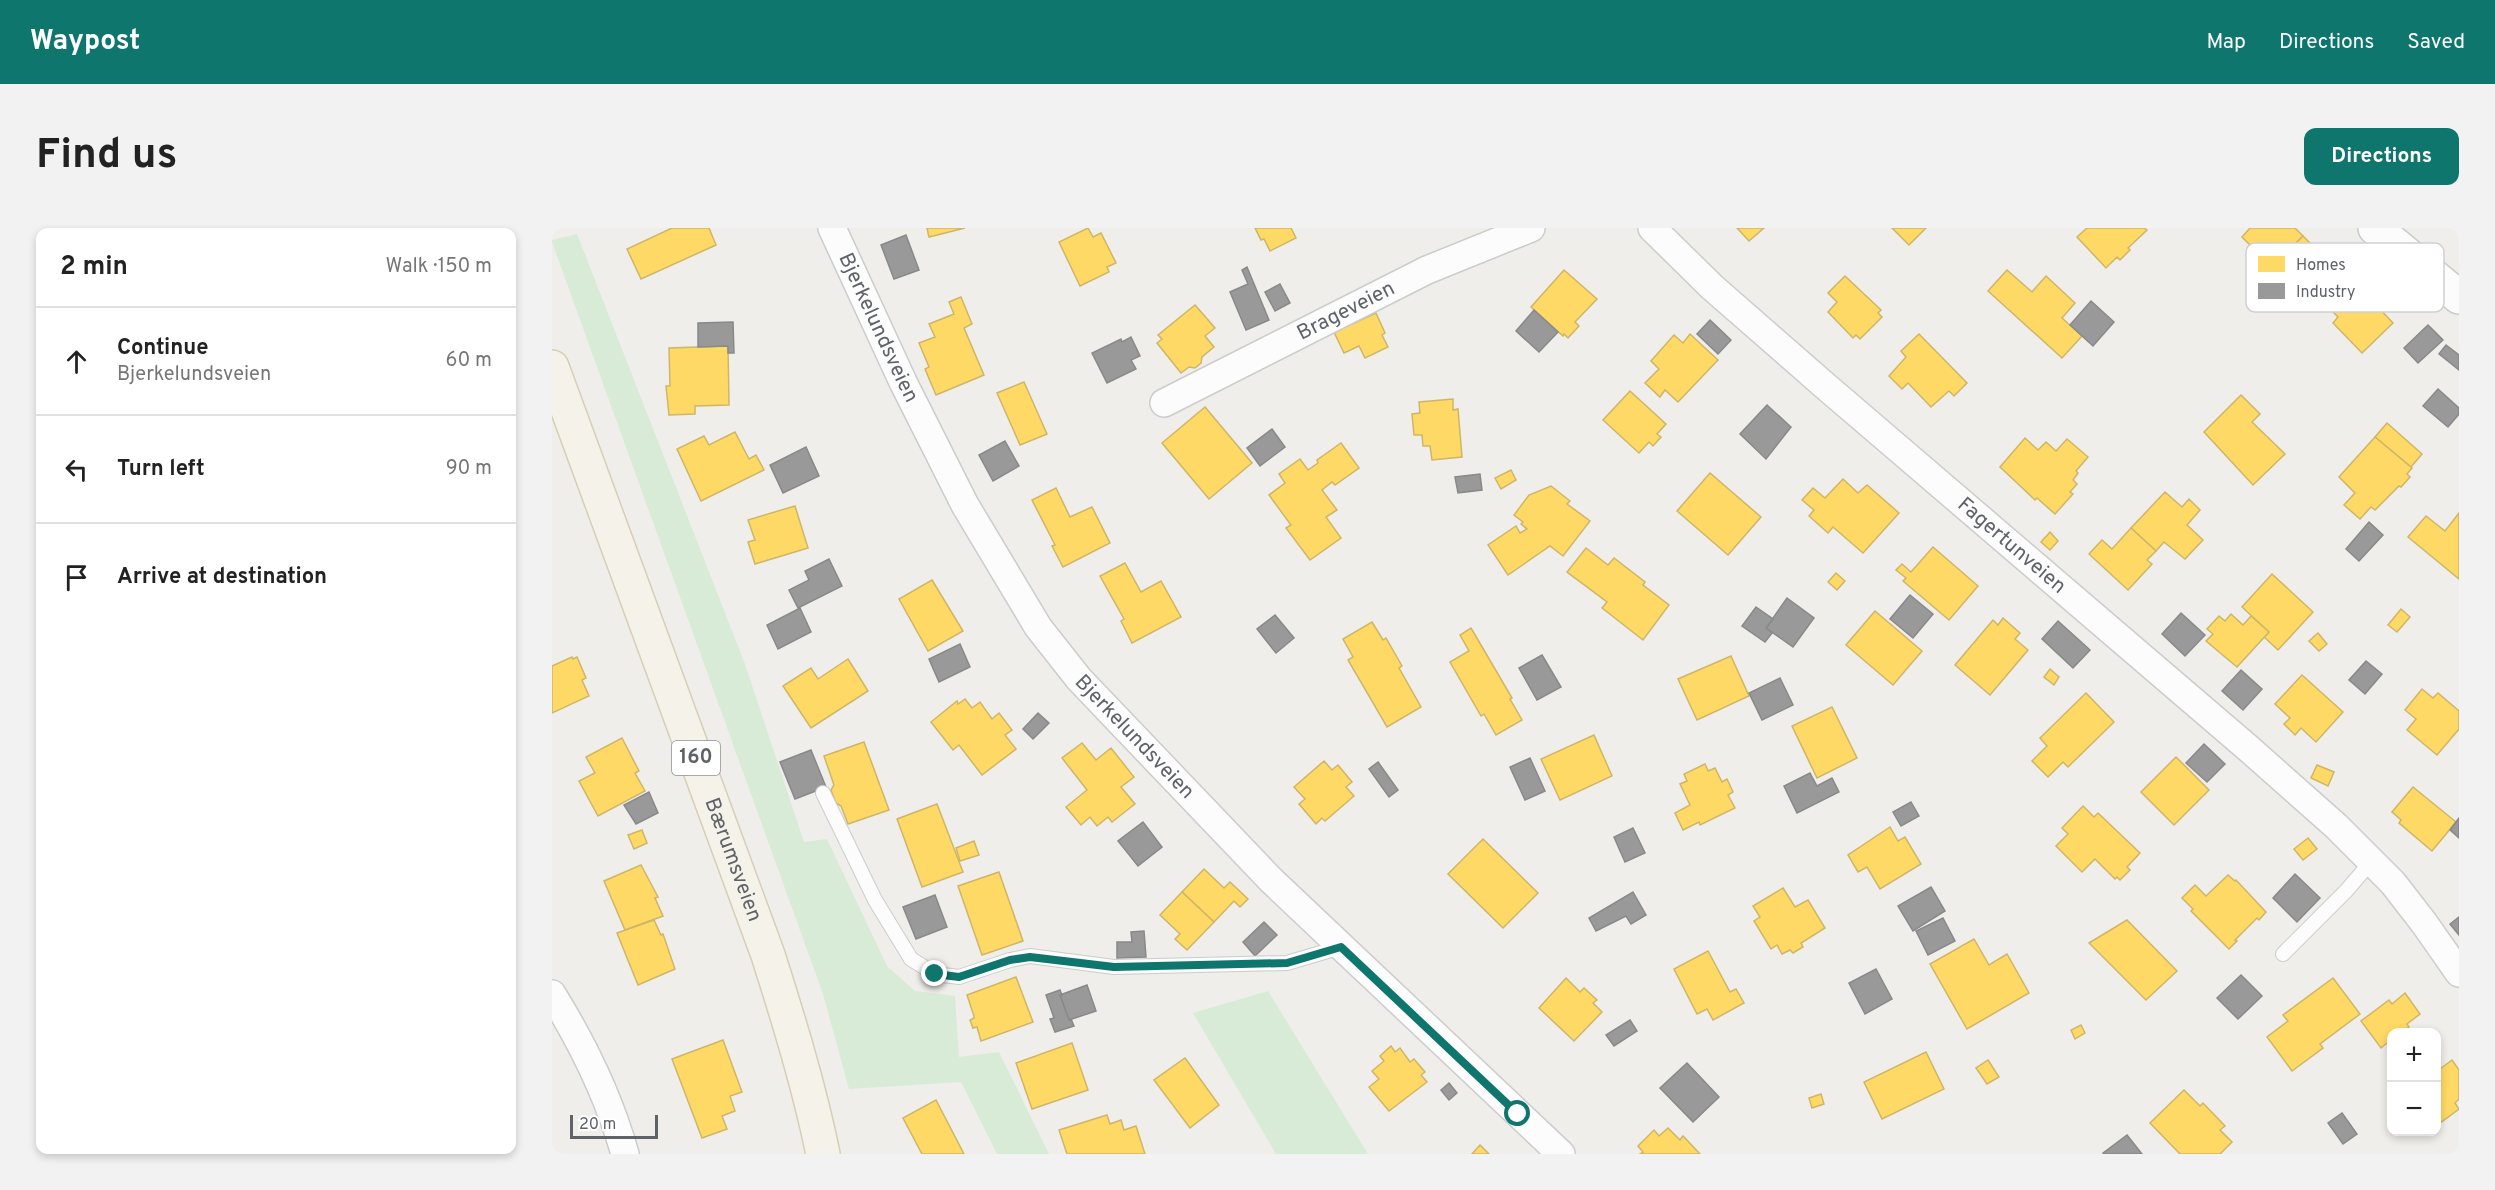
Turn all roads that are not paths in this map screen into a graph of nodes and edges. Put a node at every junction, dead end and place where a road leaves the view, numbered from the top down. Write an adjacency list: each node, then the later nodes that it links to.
1 (832, 228): 12 (street, Bjerkelundsveien)
2 (1531, 228): 9 (street, Brageveien)
3 (1652, 228): 11 (street, Fagertunveien)
4 (2375, 228): 5 (main road)
5 (2393, 243)
6 (2444, 285): 7 (main road)
7 (2459, 297)
8 (552, 367): 17 (main road, Bærumsveien / 160)
9 (1164, 403)
10 (823, 793): 12 (lane)
11 (2371, 862): 13 (lane); 14 (street, Fagertunveien)
12 (1341, 947): 18 (street, Bjerkelundsveien)
13 (2283, 954)
14 (2459, 973)
15 (552, 994): 16 (street)
16 (626, 1154)
17 (823, 1154)
18 (1561, 1154)

